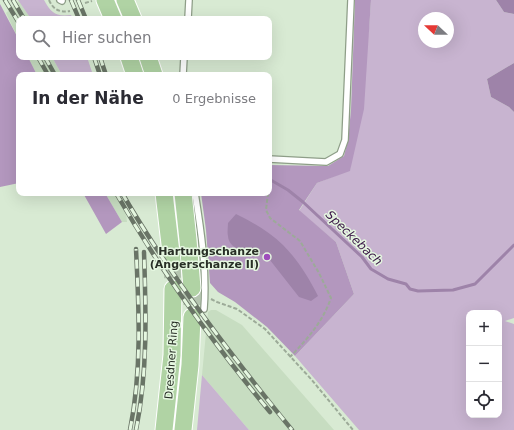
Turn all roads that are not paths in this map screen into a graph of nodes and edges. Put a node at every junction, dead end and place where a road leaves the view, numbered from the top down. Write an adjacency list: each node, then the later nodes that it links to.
1 (105, 0): 5 (main road)
2 (125, 0): 6 (main road)
3 (189, 0): 7 (lane)
4 (351, 0): 14 (lane)
5 (112, 16)
6 (132, 16)
7 (188, 16)
8 (130, 60): 11 (main road)
9 (149, 60): 12 (main road)
10 (184, 60): 13 (lane)
11 (134, 72)
12 (153, 72)
13 (183, 72)
14 (272, 159)
15 (164, 196): 18 (main road)
16 (183, 196): 20 (main road)
17 (195, 196): 20 (lane)
18 (172, 261)
19 (173, 289): 22 (main road, Dresdner Ring)
20 (198, 292): 21 (lane)
21 (198, 313): 23 (main road, Dresdner Ring)
22 (164, 430)
23 (183, 430)

